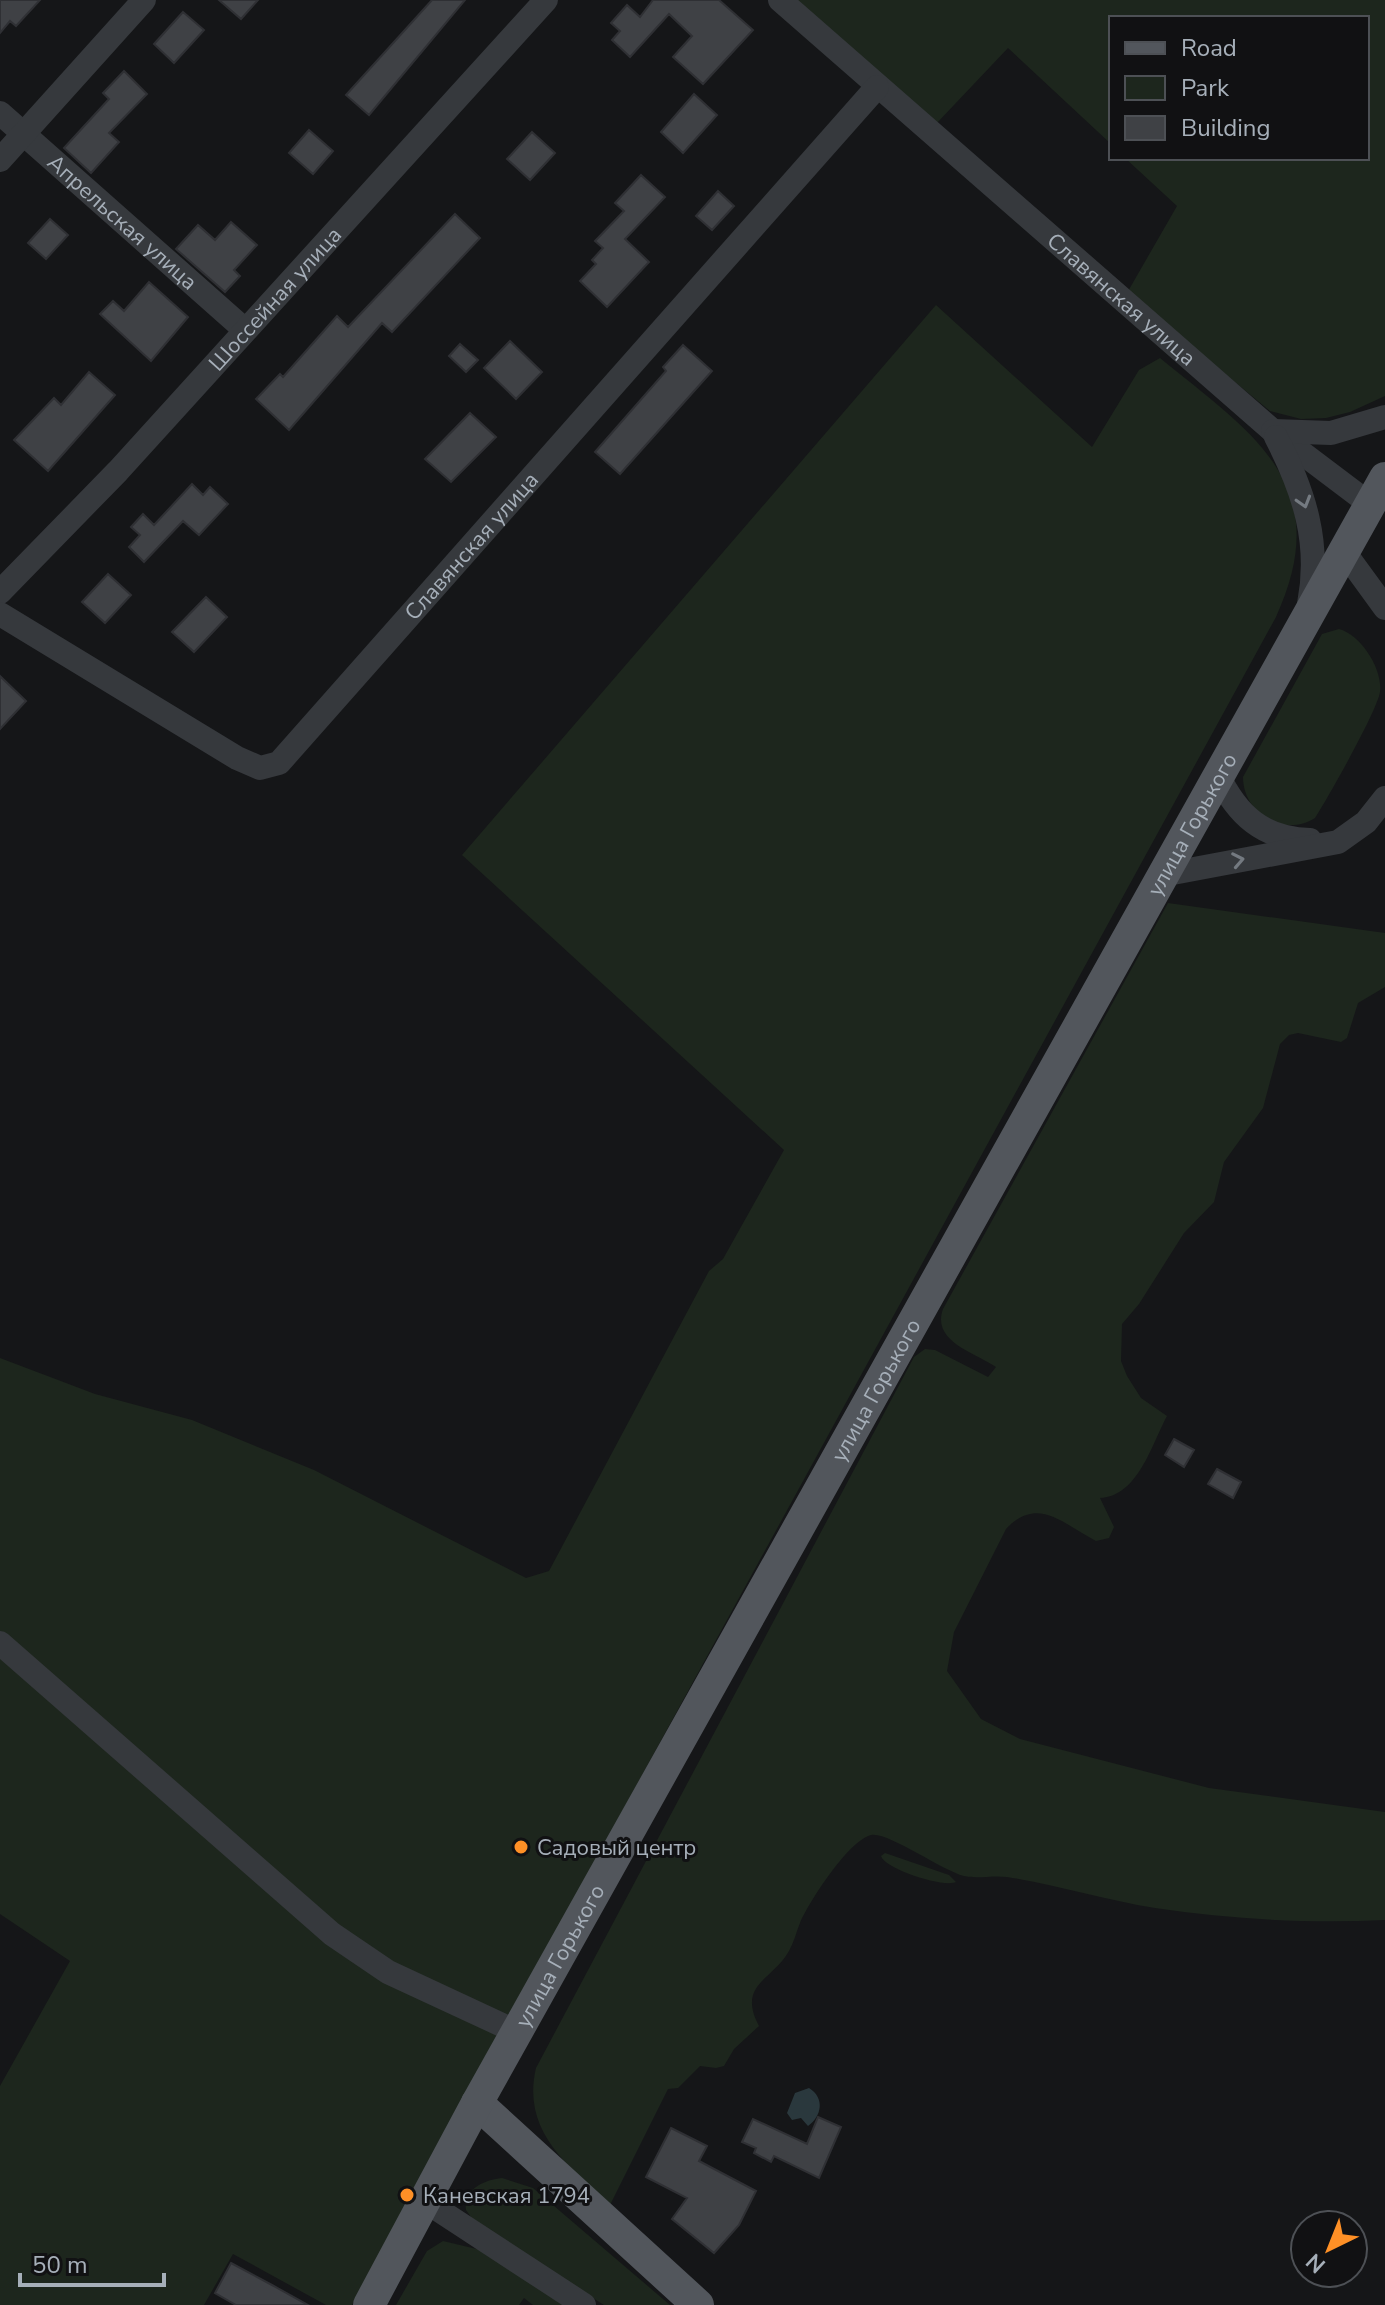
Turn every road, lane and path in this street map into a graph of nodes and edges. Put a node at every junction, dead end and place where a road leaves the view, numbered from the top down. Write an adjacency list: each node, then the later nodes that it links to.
1 (144, 0): 6 (street)
2 (546, 0): 8 (street, Шоссейная улица)
3 (780, 0): 4 (street, Славянская улица)
4 (877, 87): 10 (street, Славянская улица); 15 (street, Славянская улица)
5 (0, 113): 6 (street, Апрельская улица)
6 (23, 133): 7 (street); 8 (street, Апрельская улица)
7 (0, 160)
8 (245, 330): 13 (street, Шоссейная улица)
9 (1385, 417): 10 (street)
10 (1273, 431): 11 (street, Славянская улица); 16 (street, one-way to 16)
11 (1378, 492): 12 (main road, улица Горького)
12 (1345, 553): 14 (street); 16 (main road, улица Горького)
13 (0, 592)
14 (1385, 608)
15 (0, 614)
16 (1306, 620): 17 (main road, улица Горького)
17 (1218, 775): 19 (street); 20 (main road, улица Горького)
18 (1385, 798): 19 (street)
19 (1338, 842): 20 (street, one-way to 19)
20 (1162, 875): 22 (main road, улица Горького)
21 (0, 1643): 22 (street)
22 (517, 2032): 23 (main road, улица Горького)
23 (477, 2103): 24 (main road, улица Горького); 27 (main road)
24 (425, 2201): 25 (main road, улица Горького); 26 (street)
25 (369, 2305)
26 (584, 2305)
27 (697, 2305)

